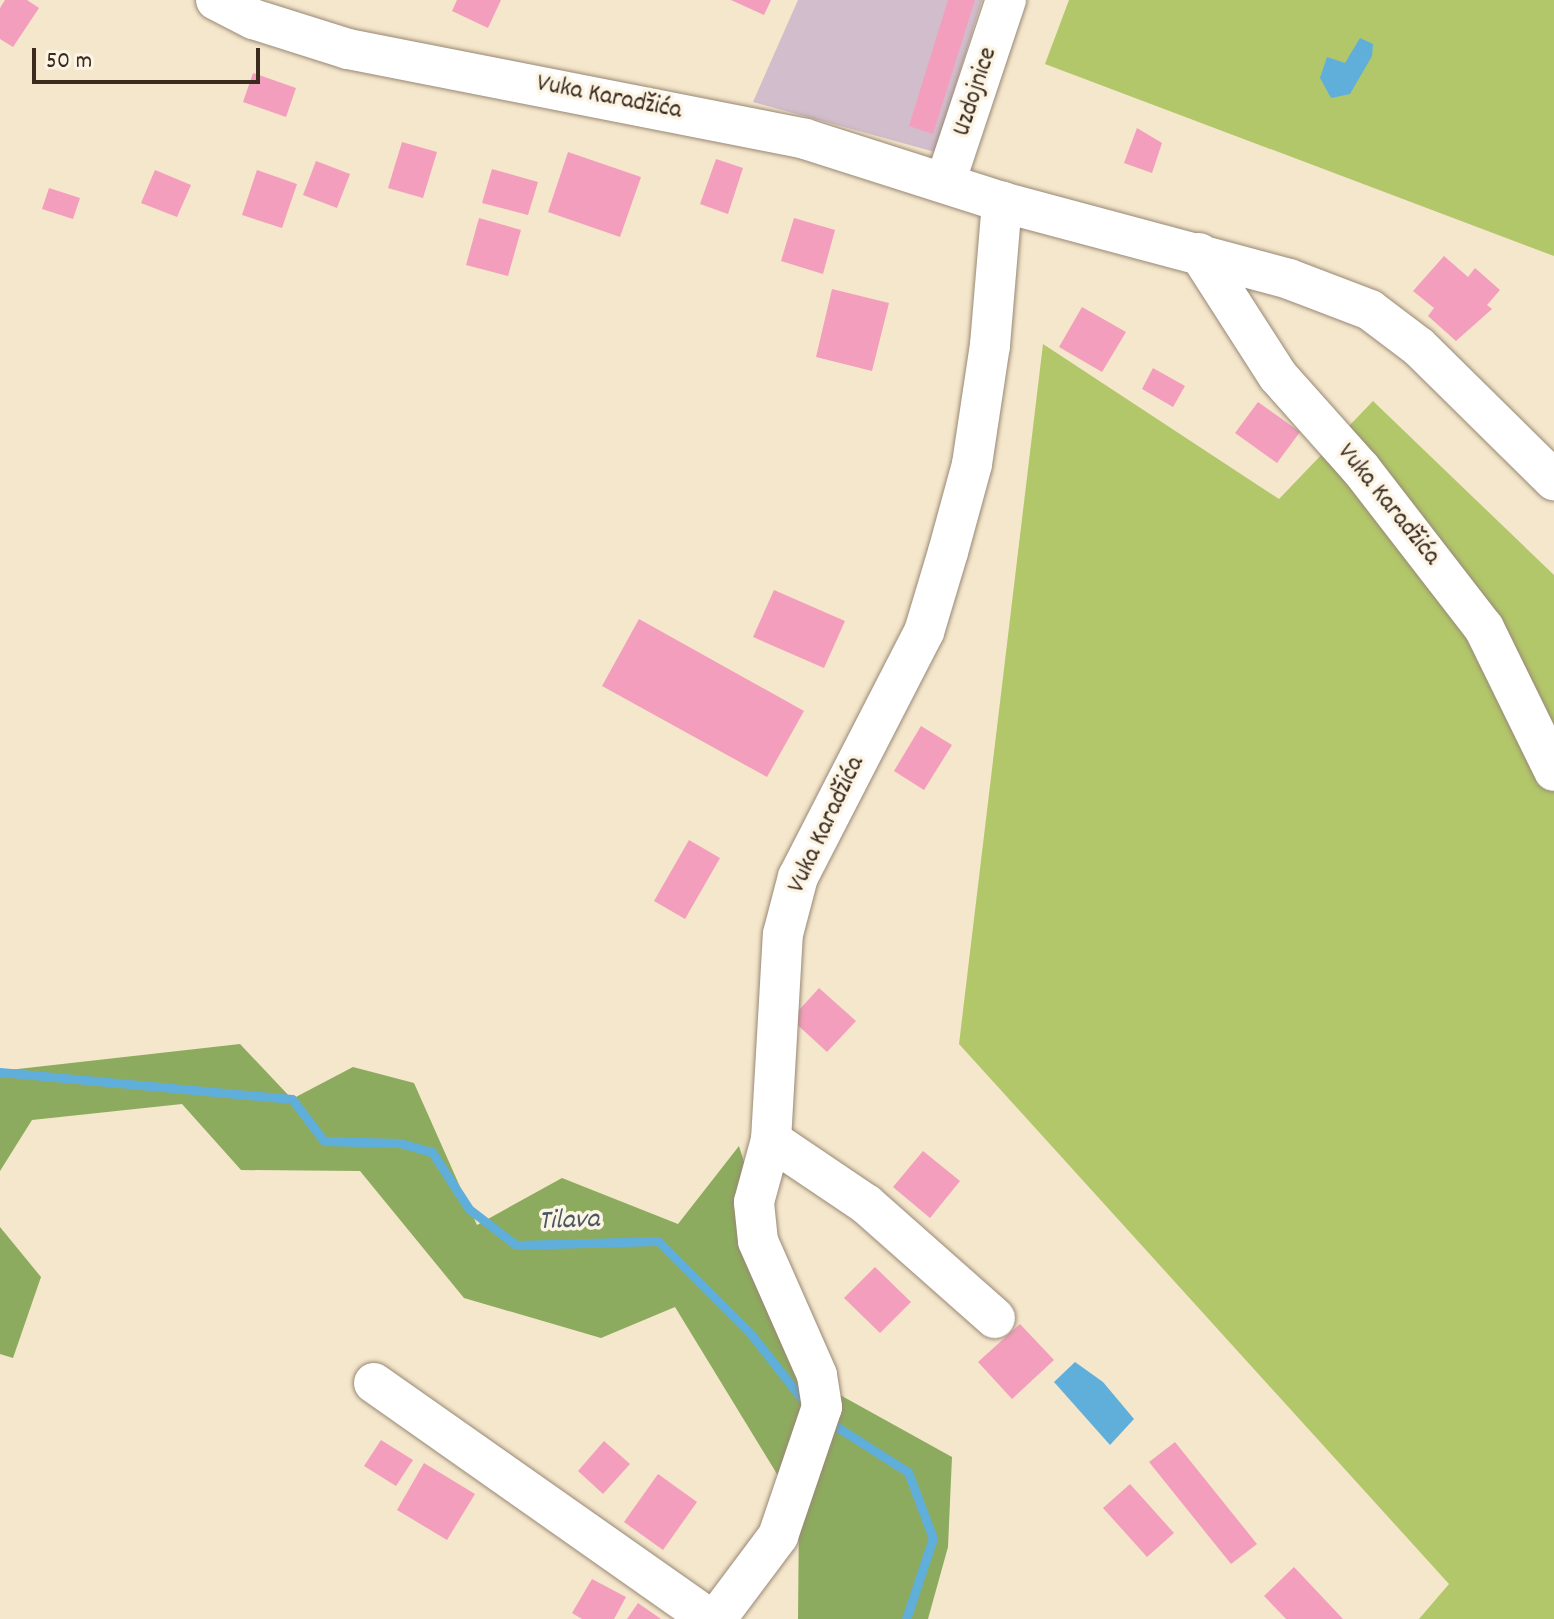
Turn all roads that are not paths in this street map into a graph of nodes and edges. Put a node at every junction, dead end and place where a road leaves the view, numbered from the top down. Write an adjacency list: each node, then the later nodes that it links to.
1 (216, 0): 3 (street, Vuka Karadžića)
2 (1006, 0): 3 (street, Uzdojnice)
3 (945, 183): 4 (street, Vuka Karadžića)
4 (1002, 202): 5 (street, Vuka Karadžića); 8 (street, Vuka Karadžića)
5 (1199, 253): 6 (street, Vuka Karadžića); 7 (street, Vuka Karadžića)
6 (1554, 480)
7 (1554, 771)
8 (771, 1140): 9 (street); 11 (street, Vuka Karadžića)
9 (995, 1318)
10 (374, 1383): 11 (street)
11 (713, 1619)

